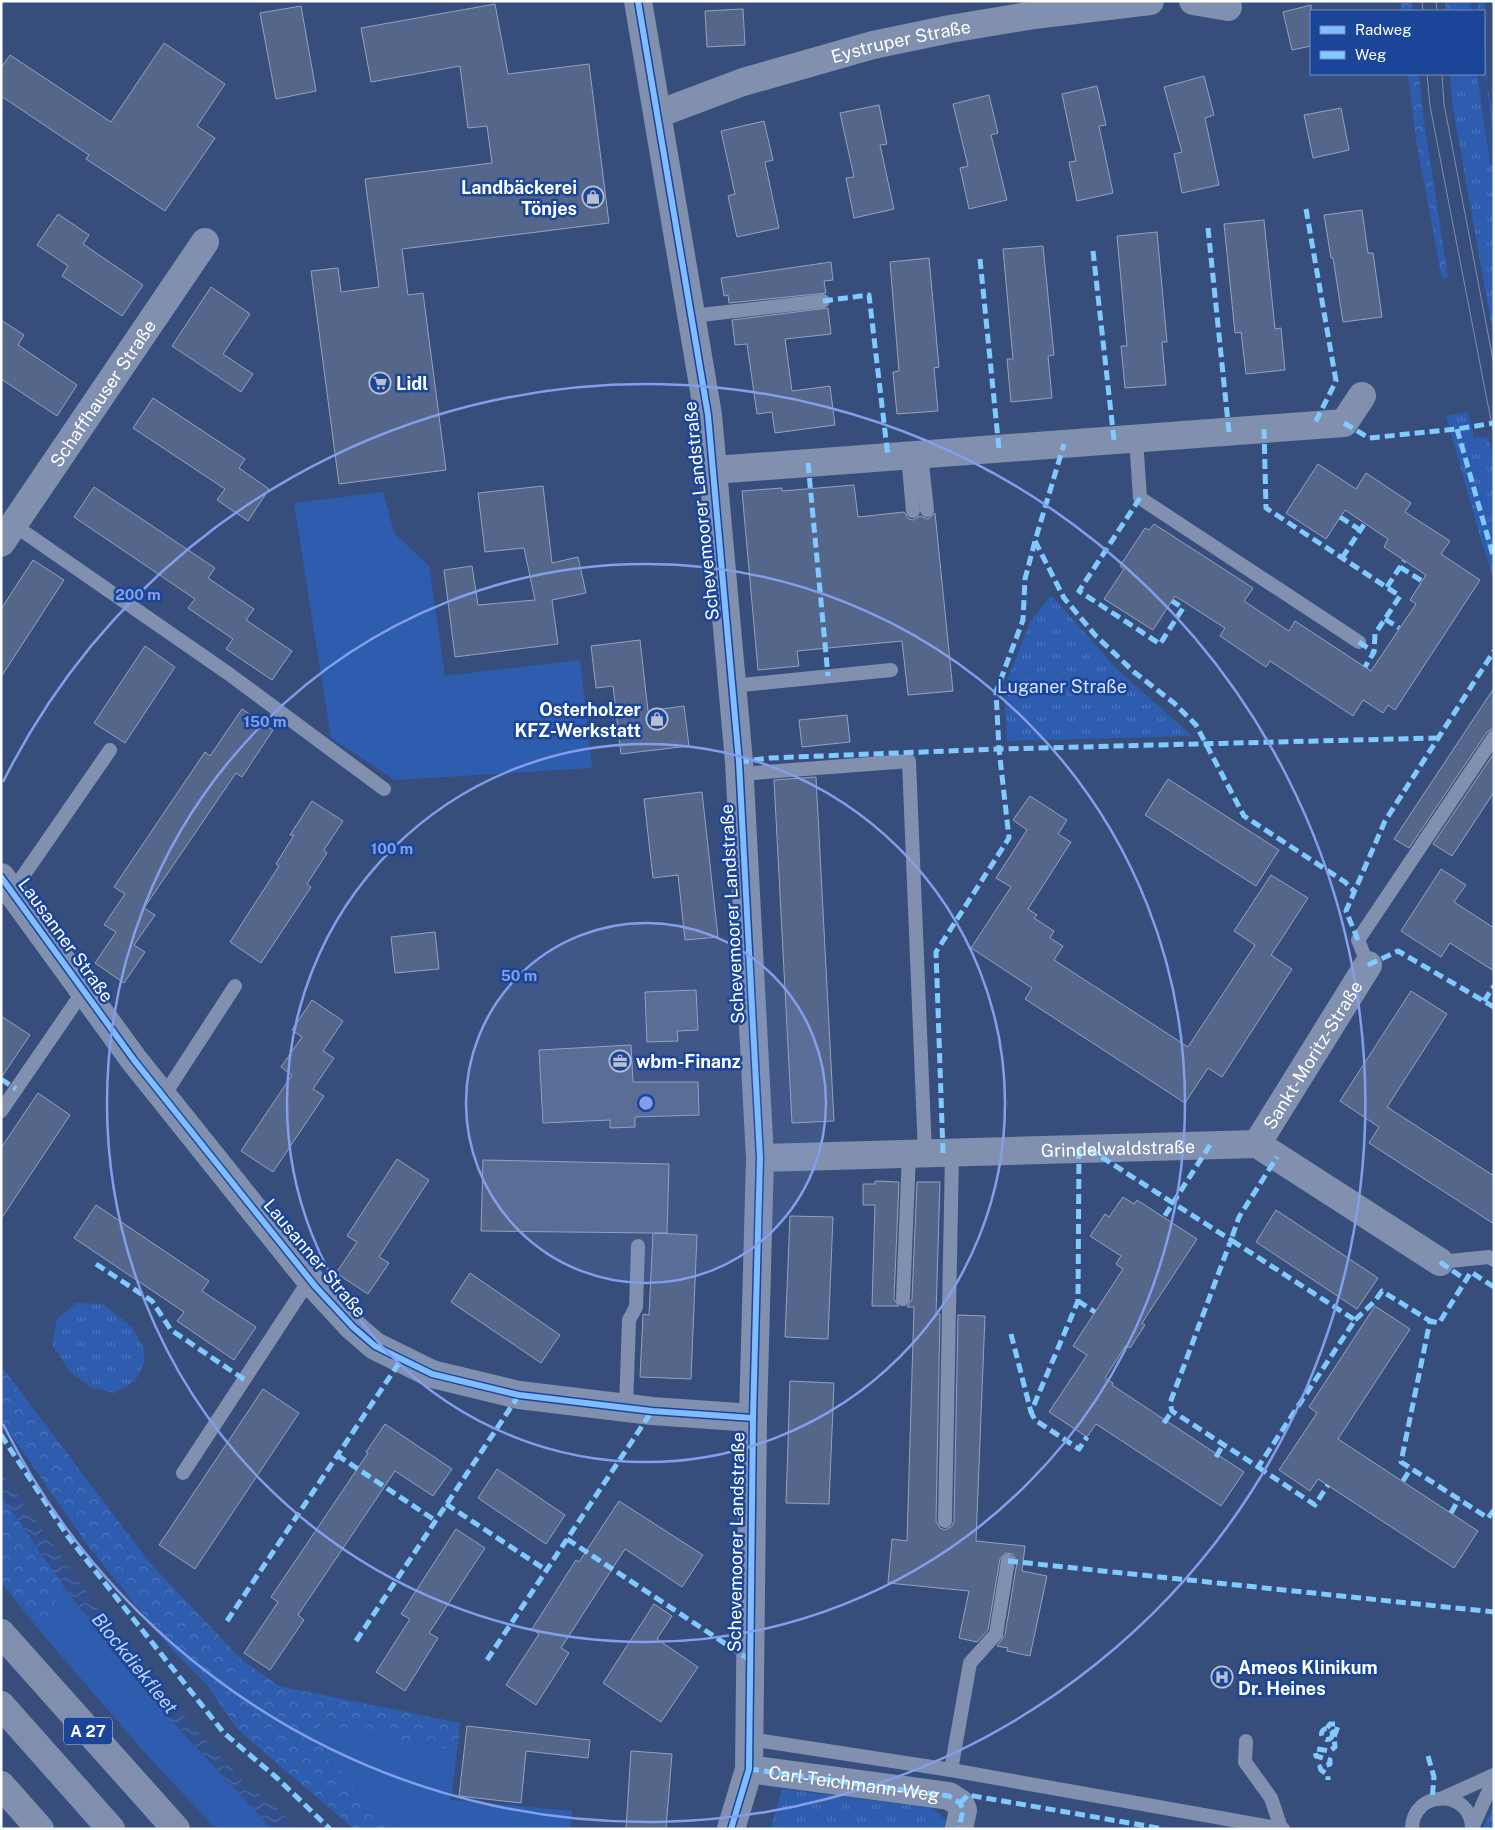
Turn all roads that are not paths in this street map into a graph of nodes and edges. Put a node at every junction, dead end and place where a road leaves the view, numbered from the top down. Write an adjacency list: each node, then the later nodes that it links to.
1 (638, 1): 5 (street, Schevemoorer Landstraße)
2 (1150, 1): 5 (street, Eystruper Straße)
3 (1193, 1): 4 (street)
4 (1228, 7)
5 (658, 114): 8 (street, Schevemoorer Landstraße)
6 (205, 242): 14 (street, Schaffhauser Straße)
7 (823, 301): 8 (lane)
8 (692, 316): 12 (street, Schevemoorer Landstraße)
9 (1362, 396): 10 (street)
10 (1136, 439): 11 (street); 15 (lane)
11 (914, 455): 12 (street); 13 (lane)
12 (714, 470): 17 (street, Schevemoorer Landstraße)
13 (920, 511)
14 (8, 534): 21 (lane)
15 (1360, 642)
16 (891, 670): 17 (lane)
17 (732, 686): 20 (street, Schevemoorer Landstraße)
18 (1494, 737): 23 (lane)
19 (110, 750): 22 (lane)
20 (740, 774): 30 (lane); 31 (street, Schevemoorer Landstraße)
21 (384, 789)
22 (7, 884): 25 (street, Lausanner Straße)
23 (1368, 965): 28 (street, Sankt-Moritz-Straße)
24 (235, 986): 26 (lane)
25 (84, 990): 26 (street, Lausanner Straße); 27 (lane)
26 (163, 1097): 35 (street, Lausanner Straße)
27 (1, 1112)
28 (1257, 1144): 29 (street, Grindelwaldstraße); 34 (street)
29 (952, 1153): 30 (street, Grindelwaldstraße); 40 (lane)
30 (917, 1154): 31 (street, Grindelwaldstraße); 36 (lane)
31 (760, 1158): 38 (street, Schevemoorer Landstraße)
32 (638, 1246): 37 (lane)
33 (1494, 1260): 34 (lane)
34 (1440, 1262)
35 (310, 1280): 37 (street, Lausanner Straße); 39 (lane)
36 (903, 1299)
37 (626, 1408): 38 (street, Lausanner Straße)
38 (753, 1418): 44 (street, Schevemoorer Landstraße)
39 (183, 1473)
40 (946, 1521)
41 (1008, 1561): 47 (lane)
42 (1, 1632): 55 (highway, A 27)
43 (1, 1705): 54 (highway, A 27)
44 (750, 1739): 46 (street, Schevemoorer Landstraße); 47 (lane)
45 (1246, 1741): 58 (lane)
46 (749, 1769): 56 (street, Schevemoorer Landstraße); 57 (street, Carl-Teichmann-Weg)
47 (951, 1770): 58 (lane)
48 (1494, 1774): 51 (lane)
49 (1494, 1779): 52 (lane)
50 (1, 1785): 53 (street)
51 (1442, 1798): 52 (lane); 59 (lane)
52 (1472, 1827)
53 (40, 1829)
54 (111, 1829)
55 (176, 1829)
56 (731, 1829)
57 (959, 1829)
58 (1282, 1829)
59 (1412, 1829)

